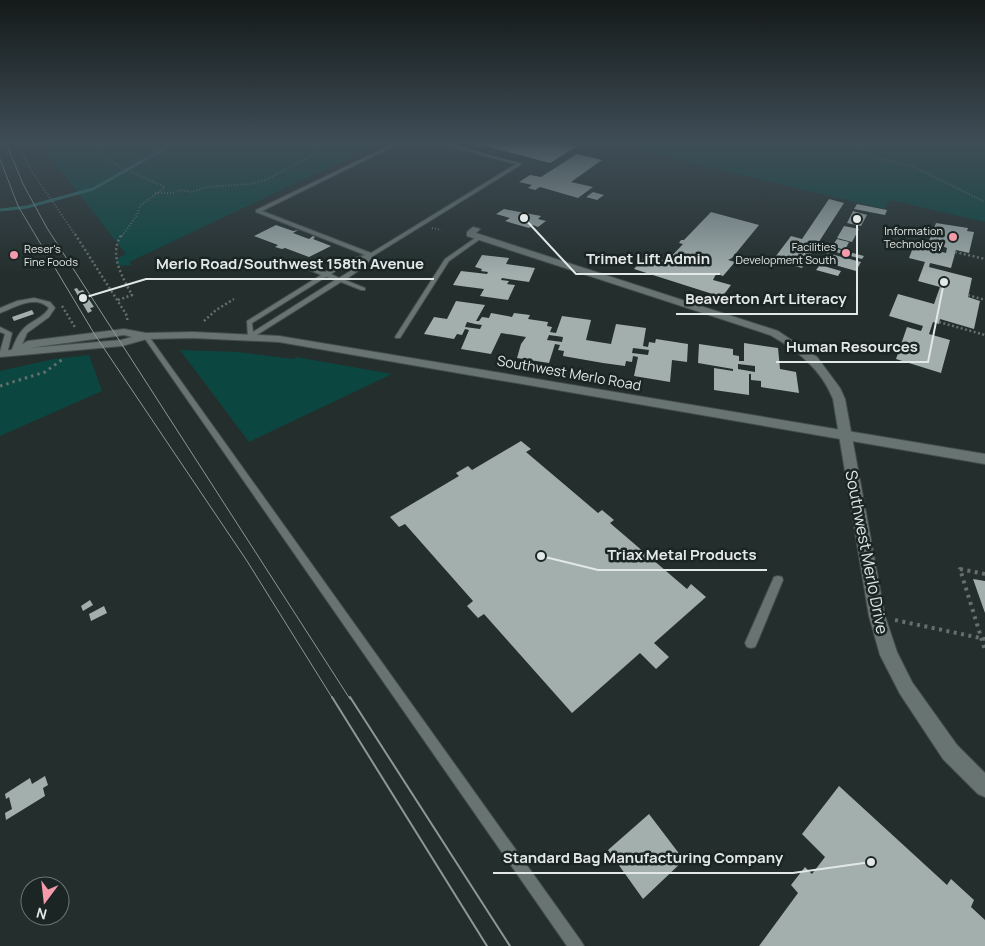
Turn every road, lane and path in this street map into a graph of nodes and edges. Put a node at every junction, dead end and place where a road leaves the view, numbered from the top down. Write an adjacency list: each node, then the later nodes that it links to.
1 (44, 187): 19 (path)
2 (165, 187): 7 (path)
3 (206, 187): 7 (path)
4 (306, 187): 11 (lane)
5 (482, 187): 11 (lane)
6 (955, 187): 8 (path)
7 (156, 194): 19 (path)
8 (985, 202)
9 (478, 233): 30 (lane); 36 (street, Southwest Merlo Drive)
10 (955, 252): 12 (path)
11 (371, 255): 14 (lane); 15 (lane)
12 (985, 259)
13 (302, 265): 14 (lane)
14 (325, 274): 15 (lane); 31 (lane)
15 (340, 280): 16 (lane); 31 (lane)
16 (363, 289)
17 (968, 296): 20 (path)
18 (234, 299): 23 (path)
19 (118, 300): 25 (path)
20 (985, 300)
21 (52, 308): 22 (lane); 27 (path); 32 (lane)
22 (0, 311)
23 (204, 321)
24 (939, 322): 28 (path)
25 (127, 324)
26 (0, 329): 33 (lane)
27 (77, 332)
28 (985, 334)
29 (146, 336): 31 (street, Southwest Merlo Road); 32 (street, Southwest Merlo Road); 45 (lane)
30 (398, 336)
31 (250, 337): 36 (street, Southwest Merlo Road)
32 (15, 352): 33 (street, Southwest Merlo Road)
33 (1, 354)
34 (65, 357): 35 (path)
35 (0, 386)
36 (845, 435): 37 (street, Southwest Merlo Road); 44 (street, Southwest Merlo Drive)
37 (985, 459)
38 (985, 574): 41 (path)
39 (778, 580): 42 (lane)
40 (903, 622): 41 (path)
41 (983, 639): 43 (path)
42 (751, 642)
43 (985, 650)
44 (985, 787)
45 (576, 946)

